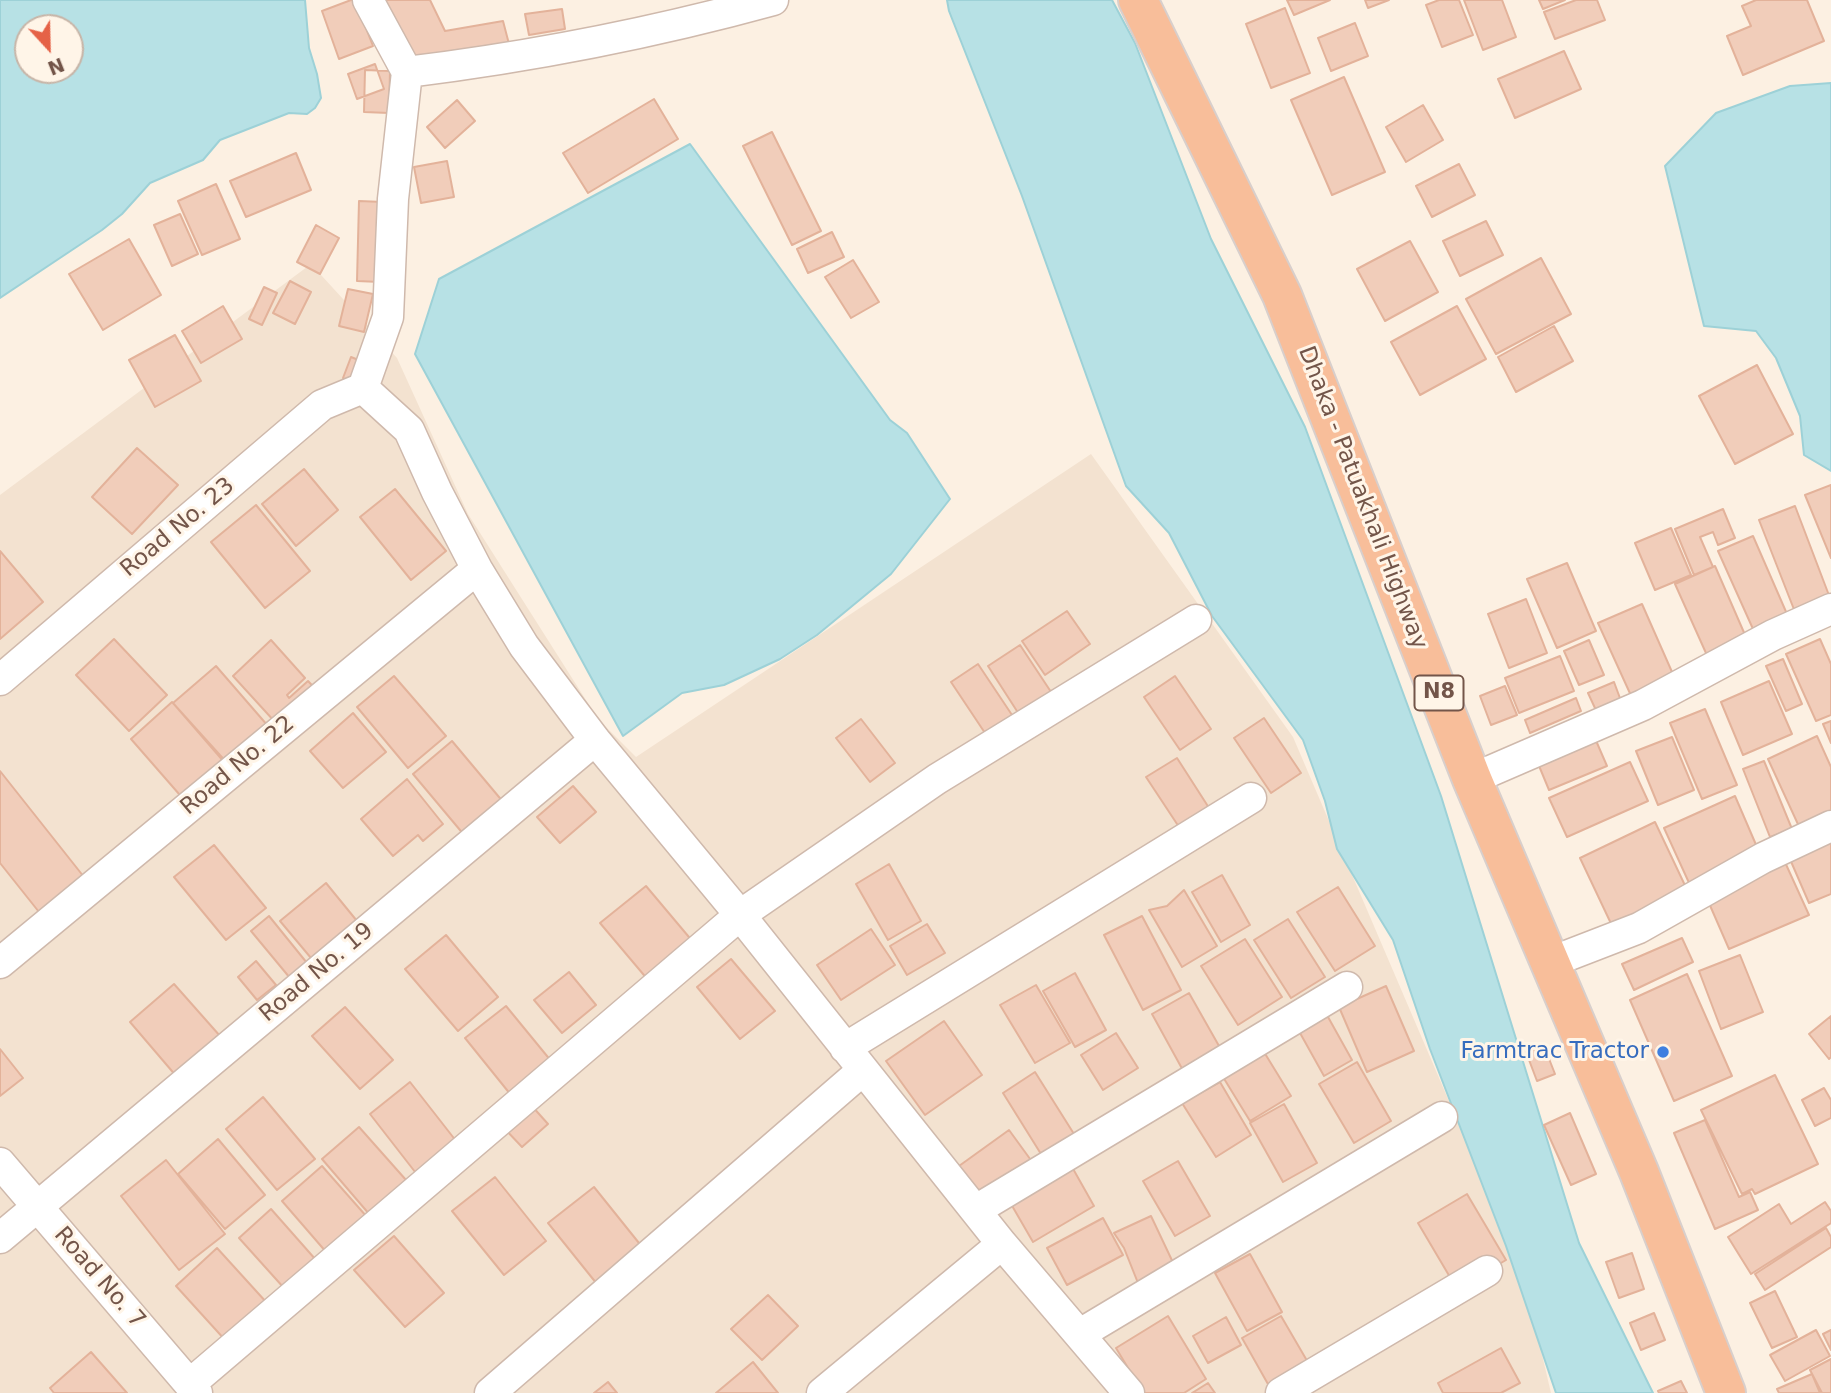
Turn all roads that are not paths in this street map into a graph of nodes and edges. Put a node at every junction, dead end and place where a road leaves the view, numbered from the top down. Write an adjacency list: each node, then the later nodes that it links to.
1 (368, 0): 4 (street)
2 (773, 0): 4 (street)
3 (1138, 0): 11 (highway, Dhaka - Patuakhali Highway / N8)
4 (407, 72): 5 (street)
5 (363, 388): 6 (street); 9 (street, Road No. 23)
6 (477, 569): 10 (street); 16 (street, Road No. 22)
7 (1831, 608): 11 (street)
8 (1196, 620): 14 (street)
9 (0, 680)
10 (595, 740): 14 (street); 21 (street, Road No. 19)
11 (1472, 779): 15 (highway, Dhaka - Patuakhali Highway / N8)
12 (1251, 798): 18 (street)
13 (1831, 826): 15 (street)
14 (740, 915): 18 (street); 27 (street)
15 (1551, 962): 32 (highway, Dhaka - Patuakhali Highway / N8)
16 (0, 963)
17 (1347, 987): 22 (street)
18 (854, 1059): 22 (street); 28 (street)
19 (1442, 1117): 26 (street)
20 (0, 1163): 21 (street, Road No. 7)
21 (38, 1206): 23 (street, Road No. 19); 27 (street, Road No. 7)
22 (976, 1210): 24 (street)
23 (0, 1238)
24 (1002, 1244): 26 (street); 29 (street)
25 (1486, 1271): 31 (street)
26 (1080, 1334): 30 (street)
27 (194, 1388)
28 (490, 1393)
29 (822, 1393)
30 (1129, 1393)
31 (1281, 1393)
32 (1726, 1393)

